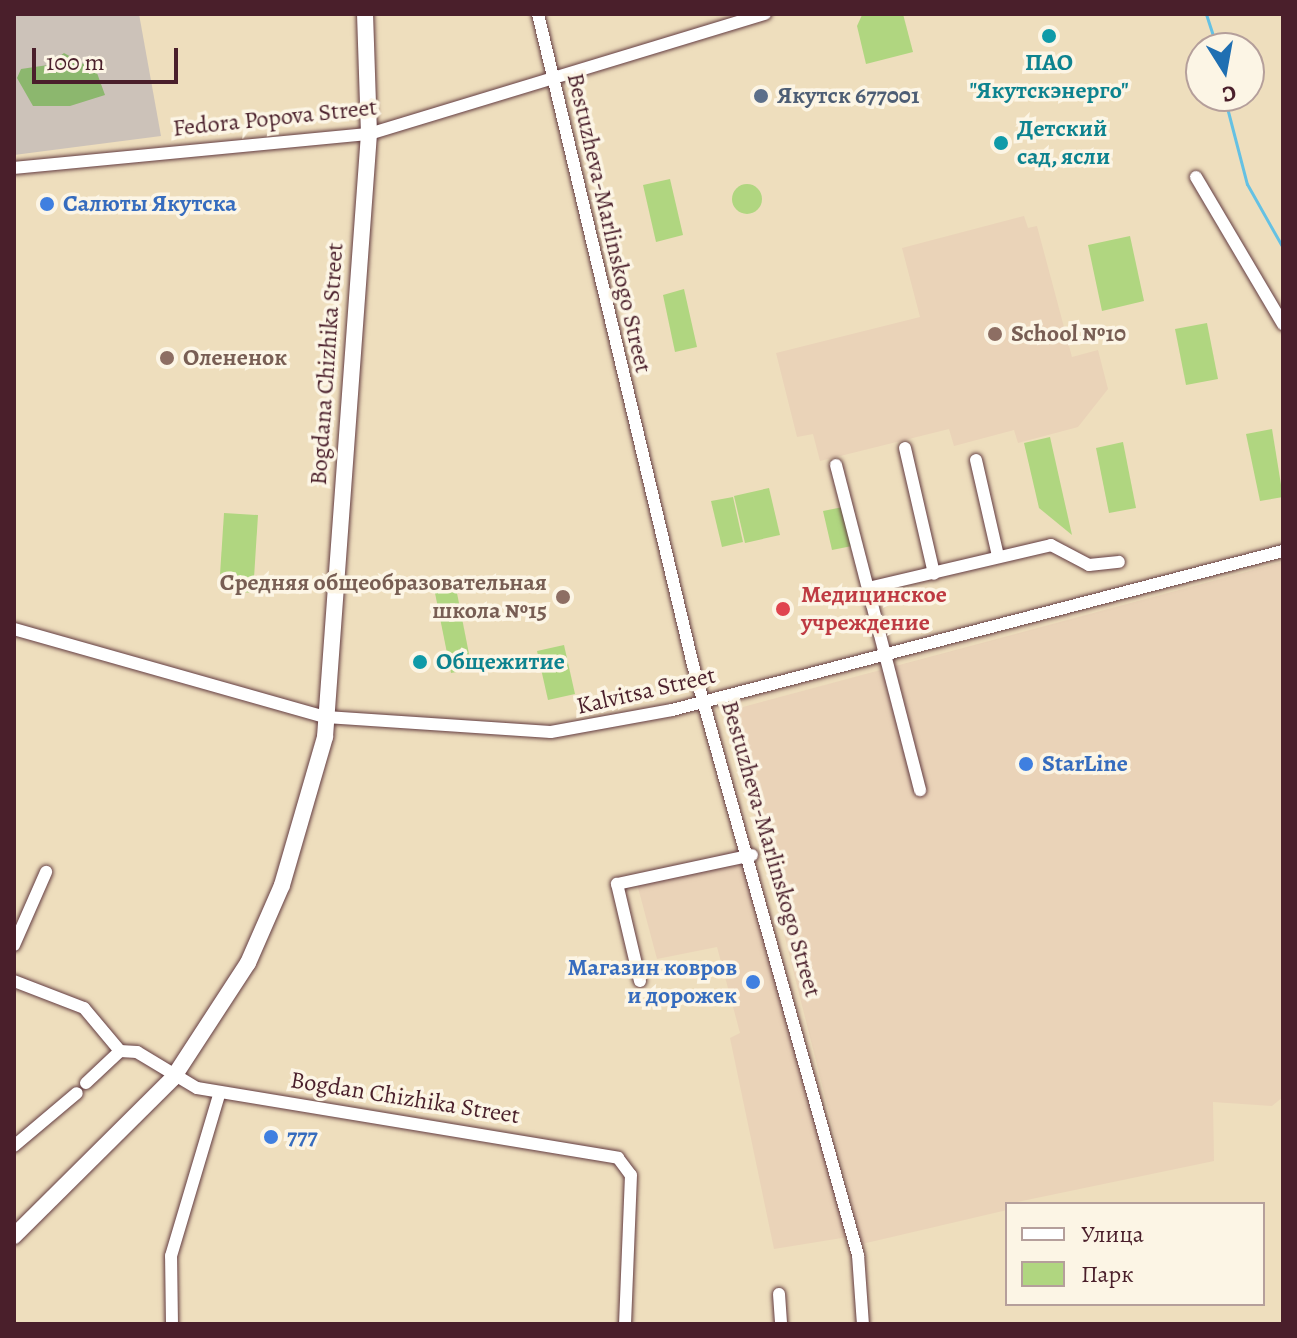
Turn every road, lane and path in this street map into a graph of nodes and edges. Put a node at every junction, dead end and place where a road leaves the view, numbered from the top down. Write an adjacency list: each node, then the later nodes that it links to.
1 (365, 14): 5 (main road, Bogdana Chizhika Street)
2 (538, 14): 4 (street, Bestuzheva-Marlinskogo Street)
3 (765, 14): 4 (street, Fedora Popova Street)
4 (553, 77): 5 (street, Fedora Popova Street); 19 (street, Bestuzheva-Marlinskogo Street)
5 (369, 134): 6 (street, Fedora Popova Street); 20 (main road, Bogdana Chizhika Street)
6 (14, 168)
7 (1196, 177): 8 (street)
8 (1283, 324)
9 (905, 448): 15 (street)
10 (976, 460): 13 (street)
11 (836, 465): 16 (street)
12 (1283, 551): 18 (street, Kalvitsa Street)
13 (998, 556): 14 (street); 15 (street)
14 (1119, 562)
15 (934, 574): 16 (street)
16 (868, 588): 18 (street)
17 (14, 629): 20 (street, Kalvitsa Street)
18 (885, 655): 19 (street, Kalvitsa Street); 21 (street)
19 (705, 701): 20 (street, Kalvitsa Street); 22 (street, Bestuzheva-Marlinskogo Street)
20 (326, 717): 28 (main road, Bogdana Chizhika Street)
21 (920, 790)
22 (752, 855): 26 (street); 36 (street, Bestuzheva-Marlinskogo Street)
23 (46, 872): 24 (street)
24 (14, 945)
25 (14, 981): 27 (street)
26 (640, 981)
27 (120, 1051): 28 (street, Bogdan Chizhika Street); 30 (street)
28 (173, 1078): 29 (street, Bogdan Chizhika Street); 31 (main road, Bogdana Chizhika Street)
29 (220, 1092): 33 (street); 34 (street, Bogdan Chizhika Street)
30 (14, 1146)
31 (14, 1236)
32 (779, 1294): 35 (street)
33 (172, 1324)
34 (625, 1324)
35 (781, 1324)
36 (863, 1324)

